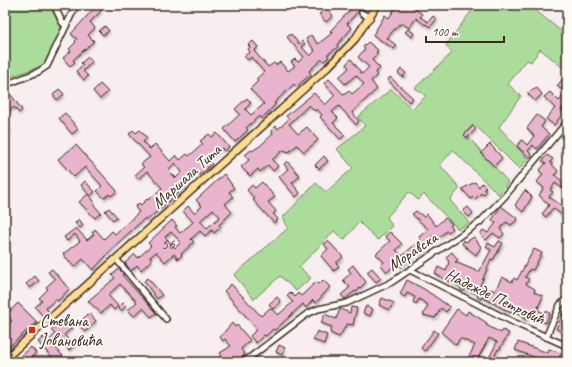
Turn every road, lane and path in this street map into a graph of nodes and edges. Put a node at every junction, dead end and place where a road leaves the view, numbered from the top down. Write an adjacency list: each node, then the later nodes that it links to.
1 (54, 5): 6 (street)
2 (76, 5): 6 (street)
3 (377, 5): 5 (main road, Маршала Тита)
4 (362, 13): 5 (street)
5 (370, 18): 9 (main road, Маршала Тита)
6 (66, 26): 7 (street)
7 (5, 85)
8 (567, 122): 10 (street, Моравска)
9 (116, 259): 12 (street); 15 (main road, Маршала Тита)
10 (410, 270): 13 (street, Надежде Петровић); 16 (street, Моравска)
11 (567, 299): 13 (street)
12 (166, 318)
13 (546, 337): 14 (street, Надежде Петровић)
14 (567, 346)
15 (5, 359)
16 (244, 362)

